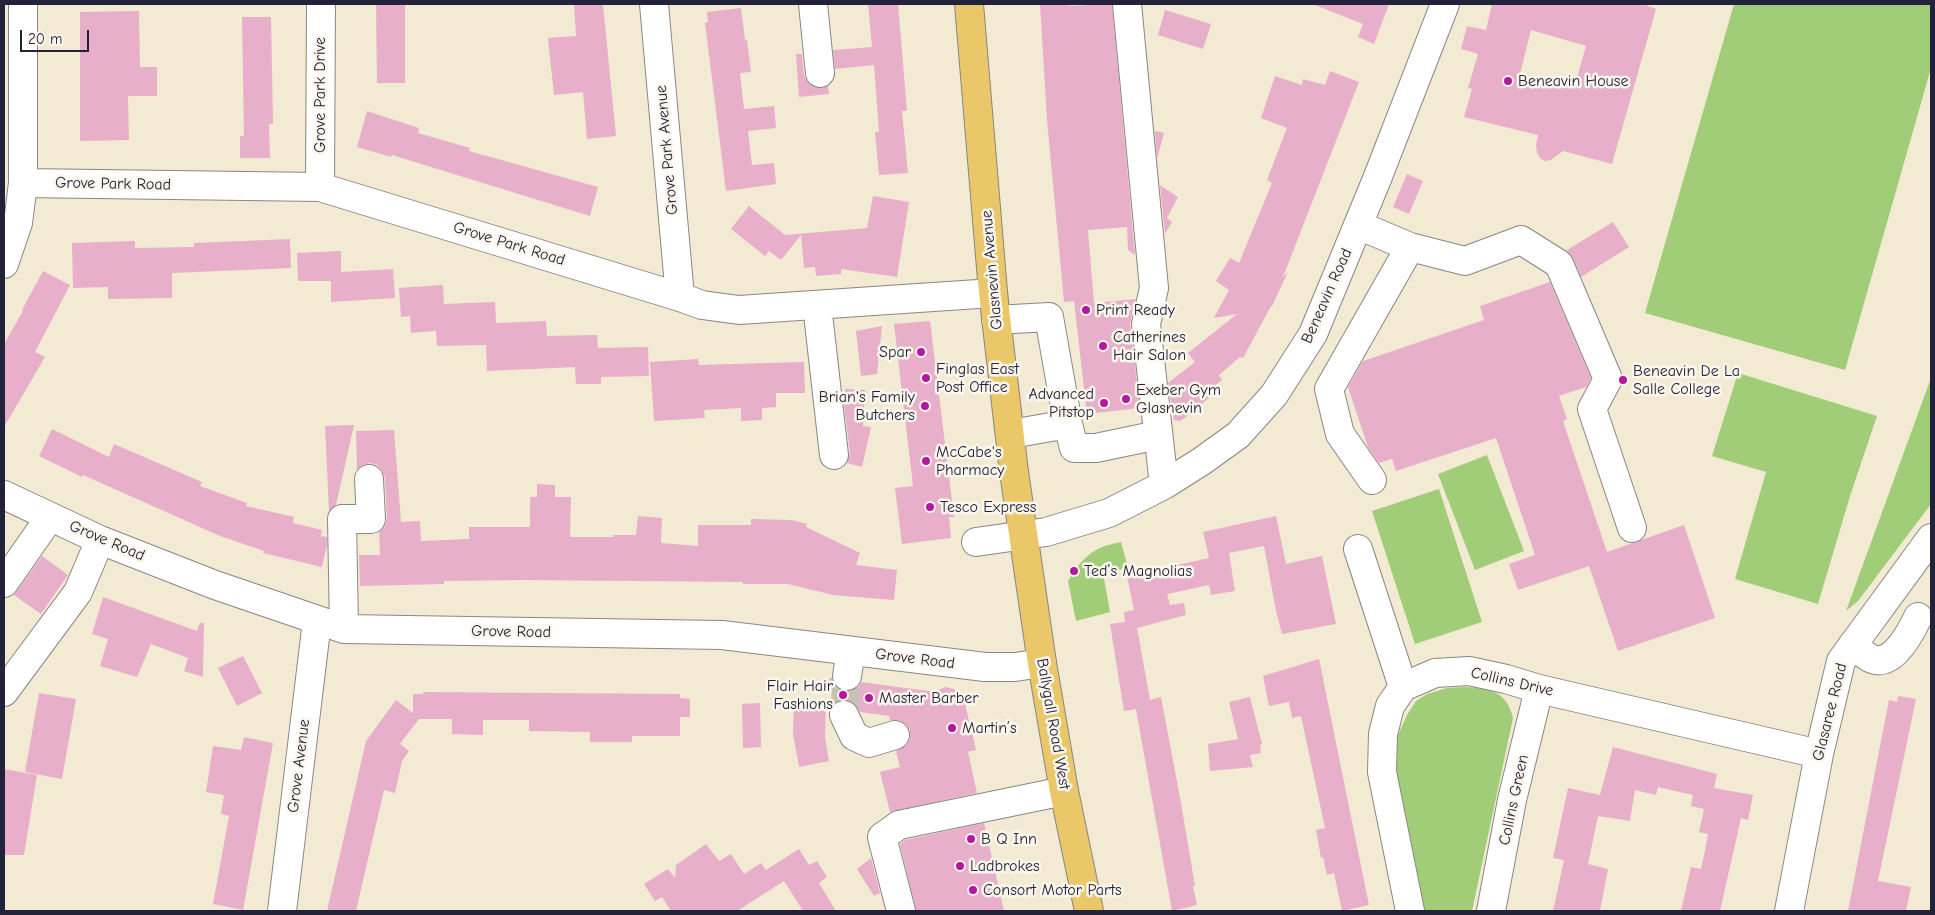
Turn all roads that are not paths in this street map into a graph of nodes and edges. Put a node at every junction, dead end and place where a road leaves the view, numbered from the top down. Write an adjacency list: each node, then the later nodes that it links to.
1 (10, 4): 9 (street)
2 (23, 4): 11 (street)
3 (321, 4): 12 (street, Grove Park Drive)
4 (654, 4): 17 (street, Grove Park Avenue)
5 (813, 4): 10 (street)
6 (969, 4): 16 (main road, Glasnevin Avenue)
7 (1127, 4): 22 (street)
8 (1445, 4): 13 (street, Beneavin Road)
9 (4, 5)
10 (820, 73)
11 (23, 183): 12 (street, Grove Park Road); 15 (street)
12 (320, 186): 17 (street, Grove Park Road)
13 (1358, 225): 14 (street); 26 (street, Beneavin Road)
14 (1410, 247): 25 (street); 29 (street)
15 (4, 264)
16 (993, 292): 18 (street, Grove Park Road); 19 (main road, Glasnevin Avenue)
17 (680, 297): 18 (street, Grove Park Road)
18 (816, 305): 23 (street)
19 (996, 320): 20 (street); 21 (main road, Glasnevin Avenue)
20 (1068, 424): 21 (street); 22 (street)
21 (1011, 434): 30 (main road, Glasnevin Avenue)
22 (1158, 435): 26 (street)
23 (834, 456)
24 (369, 479): 38 (street)
25 (1372, 480)
26 (1164, 485): 30 (street, Beneavin Road)
27 (4, 496): 28 (street, Grove Road)
28 (50, 517): 32 (street, Grove Road); 35 (street)
29 (1632, 528)
30 (1025, 536): 33 (street, Beneavin Road); 40 (main road, Ballygall Road West)
31 (1931, 538): 39 (street, Glasaree Road)
32 (100, 540): 37 (street, Grove Road); 43 (street)
33 (976, 542)
34 (1358, 549): 41 (street)
35 (4, 583)
36 (1918, 617): 39 (street)
37 (316, 620): 38 (street, Grove Road); 48 (street, Grove Avenue)
38 (344, 629): 40 (street, Grove Road)
39 (1853, 644): 46 (street, Glasaree Road)
40 (1042, 663): 47 (main road, Ballygall Road West)
41 (1403, 687): 42 (street, Collins Drive); 51 (street)
42 (1539, 688): 46 (street, Collins Drive); 52 (street, Collins Green)
43 (4, 692)
44 (844, 715): 45 (street)
45 (895, 735)
46 (1819, 754): 53 (street, Glasaree Road)
47 (1064, 791): 49 (street); 50 (main road, Ballygall Road West)
48 (282, 911)
49 (902, 911)
50 (1089, 911)
51 (1410, 911)
52 (1490, 911)
53 (1789, 911)

